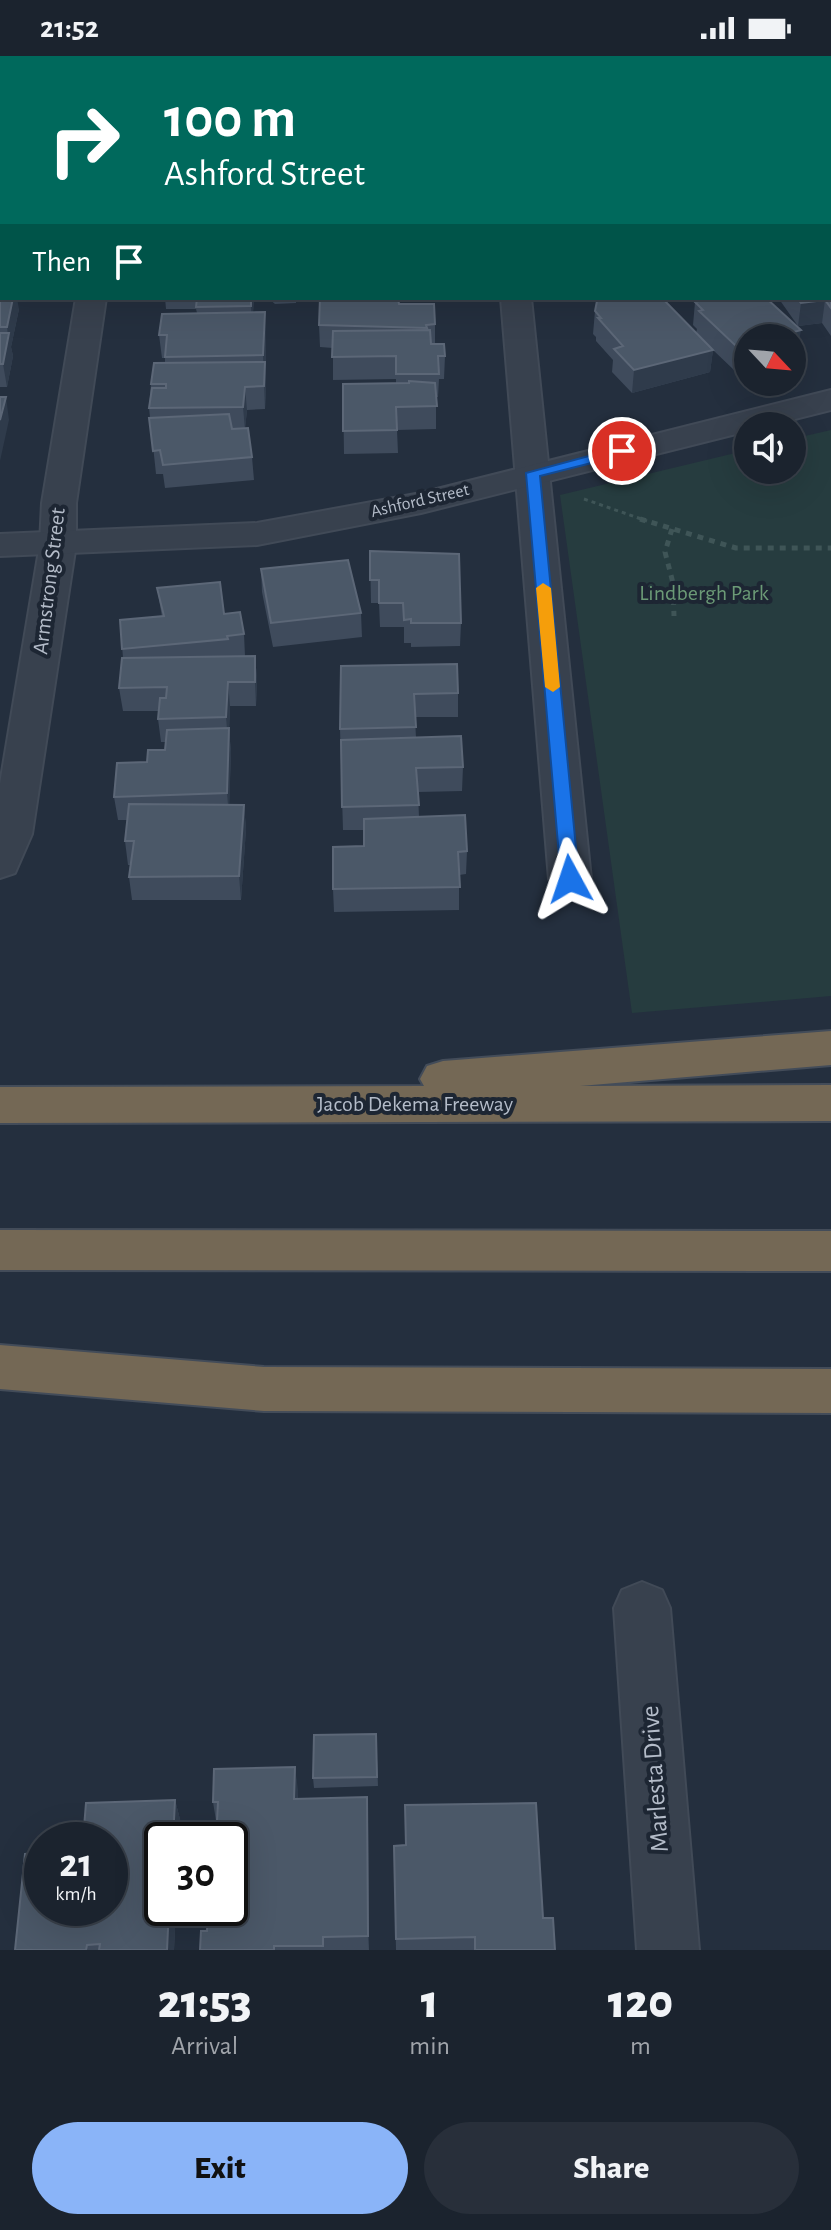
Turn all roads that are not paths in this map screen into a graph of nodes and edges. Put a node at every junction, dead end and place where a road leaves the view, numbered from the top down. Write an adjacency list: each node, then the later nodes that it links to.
1 (91, 300): 5 (street, Armstrong Street)
2 (516, 300): 4 (street)
3 (831, 400): 4 (street, Ashford Street)
4 (533, 473): 5 (street, Ashford Street); 8 (street)
5 (58, 544): 6 (street, Ashford Street); 7 (street, Armstrong Street)
6 (0, 545)
7 (0, 863)
8 (570, 879)
9 (831, 1048): 12 (highway)
10 (831, 1103): 12 (highway, Jacob Dekema Freeway)
11 (0, 1105): 12 (highway, Jacob Dekema Freeway)
12 (152, 1105)
13 (0, 1250): 14 (highway)
14 (831, 1251)
15 (0, 1367): 16 (highway)
16 (831, 1391)
17 (642, 1608): 18 (street, Marlesta Drive)
18 (668, 1950)

